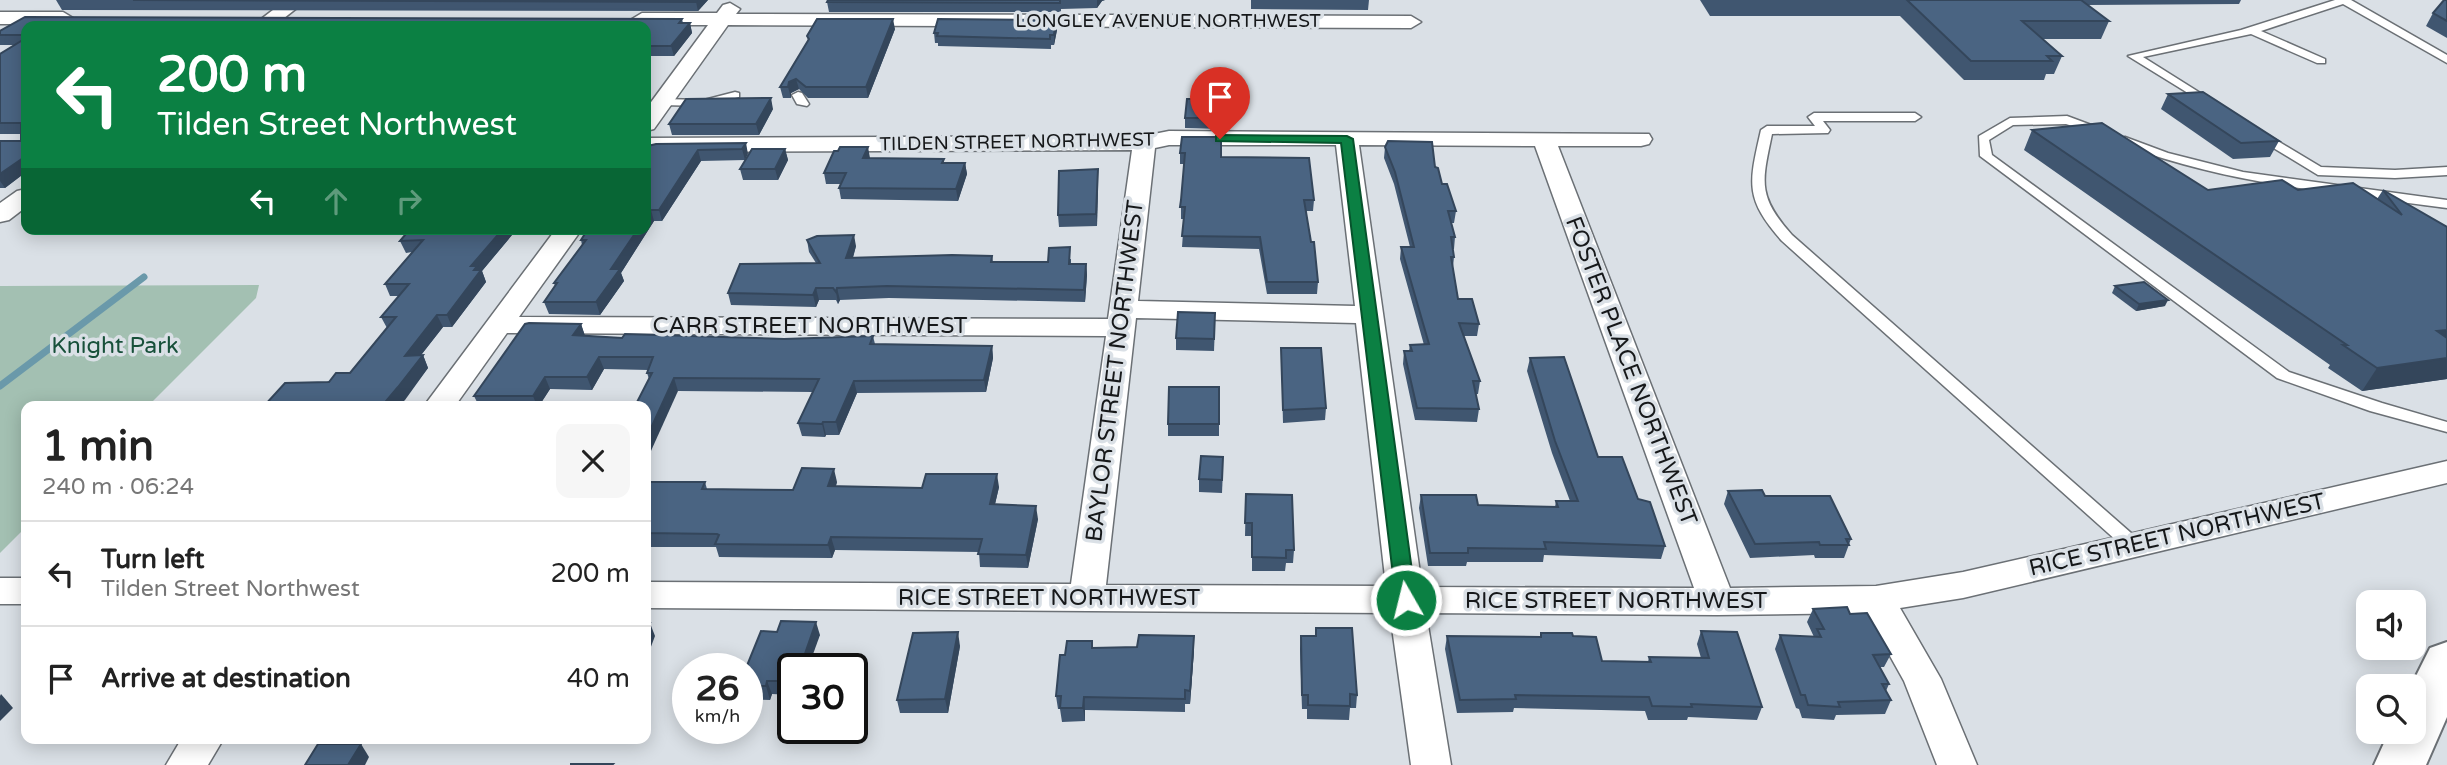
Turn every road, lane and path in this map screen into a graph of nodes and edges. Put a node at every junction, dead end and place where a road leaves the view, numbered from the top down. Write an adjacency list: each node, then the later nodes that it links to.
1 (737, 0): 8 (street)
2 (1162, 0): 10 (street)
3 (2344, 0): 12 (lane); 13 (lane)
4 (299, 9): 9 (street)
5 (0, 18): 6 (street)
6 (82, 18)
7 (627, 19): 8 (street, LONGLEY AVENUE NORTHWEST)
8 (722, 20): 10 (street, LONGLEY AVENUE NORTHWEST); 16 (street)
9 (260, 21)
10 (1159, 21): 11 (street, LONGLEY AVENUE NORTHWEST)
11 (1411, 22)
12 (2251, 30): 14 (lane); 17 (lane)
13 (2447, 60)
14 (2321, 61)
15 (735, 94): 16 (lane)
16 (662, 102): 18 (street)
17 (2225, 114)
18 (651, 117)
19 (1915, 117): 37 (lane)
20 (2249, 128): 26 (lane)
21 (1347, 139): 22 (street, TILDEN STREET NORTHWEST); 24 (street, TILDEN STREET NORTHWEST); 31 (street)
22 (1544, 139): 23 (street, TILDEN STREET NORTHWEST); 44 (street, FOSTER PLACE NORTHWEST)
23 (1641, 139)
24 (1144, 144): 25 (street, TILDEN STREET NORTHWEST); 32 (street, BAYLOR STREET NORTHWEST)
25 (651, 145)
26 (2447, 171)
27 (21, 200): 29 (street)
28 (2447, 204): 35 (lane)
29 (0, 215)
30 (565, 235): 33 (street)
31 (1369, 315): 32 (street, CARR STREET NORTHWEST); 43 (street)
32 (1122, 318): 33 (street, CARR STREET NORTHWEST); 41 (street, BAYLOR STREET NORTHWEST)
33 (499, 325): 34 (street)
34 (443, 401)
35 (2447, 427)
36 (2447, 472): 37 (street, RICE STREET NORTHWEST)
37 (2133, 545): 42 (street, RICE STREET NORTHWEST)
38 (0, 591): 39 (street)
39 (21, 591)
40 (651, 595): 41 (street, RICE STREET NORTHWEST)
41 (1087, 598): 43 (street, RICE STREET NORTHWEST)
42 (1876, 599): 44 (street, RICE STREET NORTHWEST); 49 (street)
43 (1406, 600): 44 (street, RICE STREET NORTHWEST); 48 (street)
44 (1717, 603)
45 (2447, 661): 50 (main road)
46 (200, 744): 47 (street)
47 (186, 765)
48 (1431, 765)
49 (1957, 765)
50 (2400, 765)

